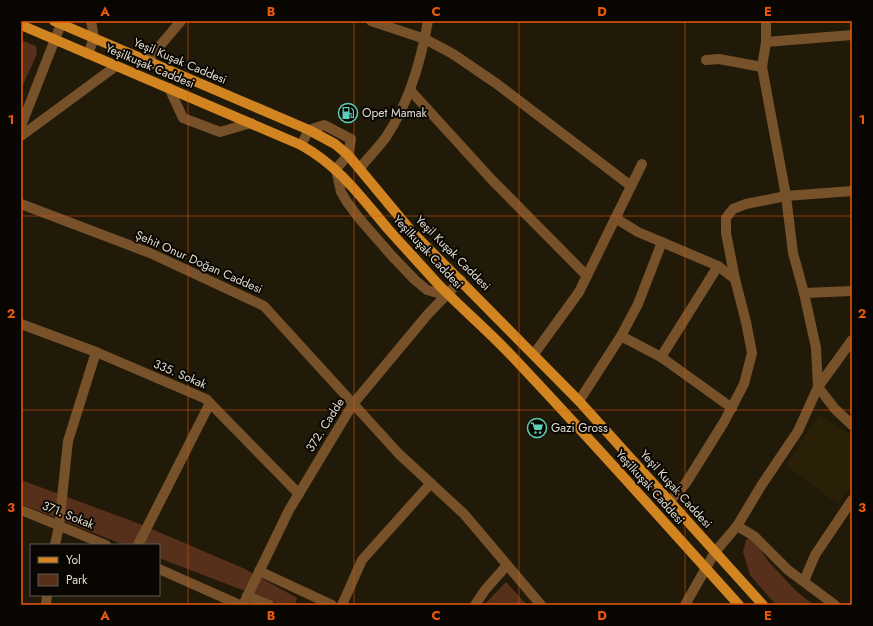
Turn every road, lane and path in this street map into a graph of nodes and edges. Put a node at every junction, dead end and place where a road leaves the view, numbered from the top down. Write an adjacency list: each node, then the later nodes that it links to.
1 (91, 21): 9 (street)
2 (181, 21): 15 (street)
3 (371, 21): 10 (street)
4 (428, 21): 10 (street)
5 (766, 21): 12 (street)
6 (58, 23): 9 (main road, Yeşil Kuşak Caddesi); 11 (street)
7 (21, 25): 11 (main road, Yeşilkuşak Caddesi)
8 (852, 35): 12 (street)
9 (94, 38): 13 (street); 15 (main road, Yeşil Kuşak Caddesi)
10 (425, 39): 19 (street); 29 (street)
11 (55, 40): 13 (main road, Yeşilkuşak Caddesi); 21 (street)
12 (766, 42): 17 (street)
13 (88, 54): 16 (main road, Yeşilkuşak Caddesi)
14 (706, 60): 17 (street)
15 (147, 61): 22 (main road, Yeşil Kuşak Caddesi)
16 (116, 66): 18 (main road, Yeşilkuşak Caddesi); 23 (street)
17 (762, 67): 31 (street)
18 (169, 88): 20 (main road, Yeşilkuşak Caddesi); 20 (street)
19 (410, 90): 27 (street); 36 (street)
20 (251, 123): 24 (main road, Yeşilkuşak Caddesi)
21 (21, 126)
22 (309, 130): 24 (street); 25 (main road, Yeşil Kuşak Caddesi)
23 (21, 136)
24 (301, 145): 28 (main road, Yeşilkuşak Caddesi)
25 (348, 155): 27 (main road, Yeşil Kuşak Caddesi); 28 (street)
26 (642, 164): 29 (street)
27 (360, 168): 38 (main road, Yeşil Kuşak Caddesi)
28 (336, 169): 41 (main road, Yeşilkuşak Caddesi); 41 (street)
29 (631, 186): 33 (street)
30 (852, 191): 31 (street)
31 (786, 196): 37 (street); 40 (street)
32 (21, 204): 51 (street, Şehit Onur Doğan Caddesi)
33 (615, 218): 34 (street); 36 (street)
34 (662, 242): 35 (street); 43 (street)
35 (718, 266): 37 (street); 47 (street)
36 (586, 276): 46 (street)
37 (735, 279): 52 (street)
38 (461, 280): 41 (street, 372. Cadde); 46 (main road, Yeşil Kuşak Caddesi)
39 (852, 291): 40 (street)
40 (804, 293): 48 (street)
41 (449, 294): 51 (street, 372. Cadde); 67 (main road, Yeşilkuşak Caddesi)
42 (21, 324): 45 (street, 335. Sokak)
43 (621, 336): 47 (street); 49 (street)
44 (852, 340): 48 (street)
45 (96, 352): 50 (street, 335. Sokak); 59 (street)
46 (534, 354): 49 (main road, Yeşil Kuşak Caddesi)
47 (661, 357): 52 (street)
48 (818, 387): 53 (street); 60 (street)
49 (579, 401): 57 (main road, Yeşil Kuşak Caddesi)
50 (210, 403): 55 (street, 335. Sokak); 63 (street)
51 (353, 404): 54 (street, Şehit Onur Doğan Caddesi); 55 (street, 372. Cadde)
52 (732, 408): 57 (street)
53 (852, 425)
54 (431, 483): 65 (street, Şehit Onur Doğan Caddesi); 73 (street)
55 (298, 494): 68 (street, 372. Cadde)
56 (852, 500): 69 (street)
57 (670, 501): 64 (main road, Yeşil Kuşak Caddesi)
58 (21, 510): 59 (street, 371. Sokak)
59 (59, 526): 61 (street); 62 (street, 371. Sokak)
60 (737, 526): 64 (street); 69 (street)
61 (55, 544)
62 (104, 544)
63 (139, 544)
64 (715, 552): 67 (street); 78 (main road, Yeşil Kuşak Caddesi)
65 (507, 565): 74 (street); 75 (street, Şehit Onur Doğan Caddesi)
66 (160, 569): 70 (street)
67 (706, 569): 76 (street); 77 (main road, Yeşilkuşak Caddesi)
68 (259, 571): 70 (street, 372. Cadde); 72 (street)
69 (804, 582): 79 (street)
70 (243, 602): 71 (street)
71 (269, 605)
72 (332, 605)
73 (342, 605)
74 (475, 605)
75 (541, 605)
76 (685, 605)
77 (739, 605)
78 (763, 605)
79 (836, 605)

